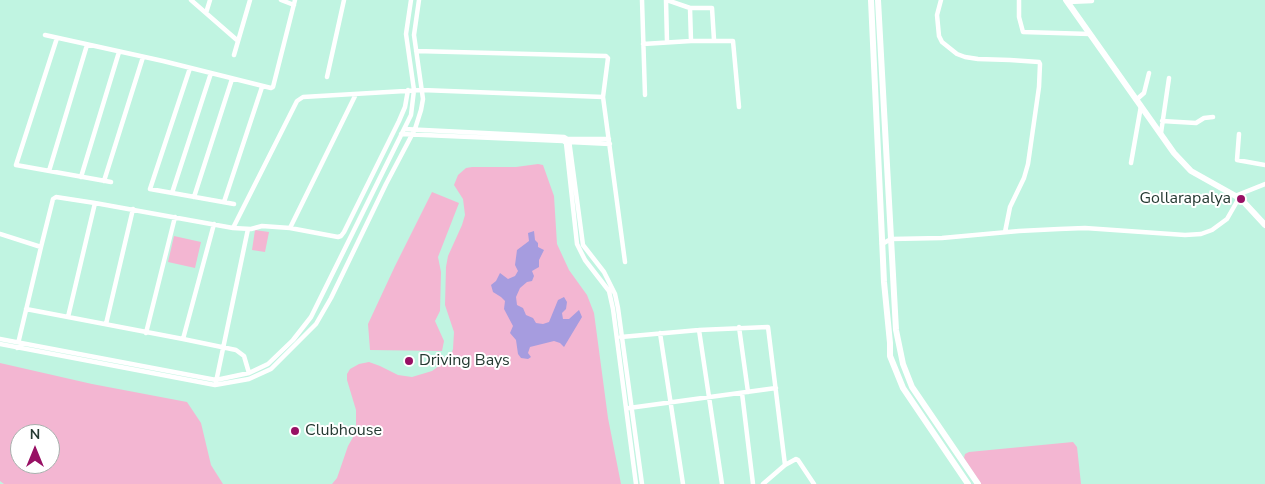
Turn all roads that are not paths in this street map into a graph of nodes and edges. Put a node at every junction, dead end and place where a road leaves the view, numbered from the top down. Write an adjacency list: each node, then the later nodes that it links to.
1 (191, 0): 18 (street)
2 (210, 0): 18 (street)
3 (250, 0): 23 (street)
4 (281, 0): 16 (street)
5 (344, 0): 35 (street)
6 (411, 0): 40 (street)
7 (419, 0): 28 (street)
8 (642, 0): 26 (street)
9 (667, 0): 17 (street); 25 (street)
10 (871, 0): 80 (street)
11 (878, 0): 79 (street)
12 (941, 0): 77 (street)
13 (1019, 0): 19 (street)
14 (1067, 1): 15 (street); 19 (street)
15 (1092, 1)
16 (295, 3): 38 (street)
17 (690, 8): 22 (street); 24 (street)
18 (206, 13): 23 (street)
19 (1090, 34): 45 (street)
20 (45, 35): 21 (street)
21 (57, 38): 27 (street); 59 (street)
22 (714, 40): 24 (street); 46 (street)
23 (238, 41): 30 (street)
24 (691, 41): 25 (street)
25 (667, 42): 26 (street)
26 (642, 44): 43 (street)
27 (87, 45): 29 (street); 59 (street)
28 (416, 51): 41 (street); 44 (street)
29 (119, 52): 31 (street); 60 (street)
30 (234, 55)
31 (143, 57): 32 (street); 61 (street)
32 (190, 68): 33 (street); 64 (street)
33 (211, 73): 37 (street); 64 (street)
34 (1148, 73): 45 (street)
35 (327, 76)
36 (1169, 78): 48 (street)
37 (232, 79): 38 (street); 65 (street)
38 (262, 87): 67 (street)
39 (408, 90): 40 (street); 42 (street); 75 (street)
40 (414, 90): 41 (street); 49 (street)
41 (422, 90): 44 (street); 50 (street)
42 (356, 94): 74 (street); 75 (street)
43 (645, 95)
44 (603, 97): 56 (street)
45 (1138, 103): 52 (street); 57 (street)
46 (739, 107)
47 (1213, 117): 48 (street)
48 (1162, 121): 52 (street)
49 (404, 129): 50 (street); 51 (street)
50 (414, 129): 54 (street); 55 (street)
51 (401, 134): 54 (street); 82 (street)
52 (1161, 134): 66 (street)
53 (1239, 134): 58 (street)
54 (412, 136): 55 (street); 83 (street)
55 (567, 141): 56 (street); 92 (street)
56 (610, 141): 84 (street)
57 (1131, 163)
58 (1265, 165)
59 (49, 171): 60 (street)
60 (81, 176): 61 (street)
61 (104, 181): 62 (street)
62 (111, 182)
63 (1265, 184): 66 (street)
64 (172, 193): 65 (street)
65 (194, 197): 67 (street)
66 (1237, 197): 73 (street); 77 (street)
67 (224, 202): 69 (street)
68 (95, 203): 70 (street); 81 (street); 86 (street)
69 (234, 204)
70 (134, 209): 71 (street); 87 (street)
71 (174, 217): 72 (street); 90 (street)
72 (214, 224): 74 (street); 94 (street)
73 (1265, 224)
74 (234, 228): 76 (street)
75 (290, 228): 76 (street)
76 (248, 229): 97 (street)
77 (1005, 232): 79 (street)
78 (0, 234): 81 (street)
79 (891, 240): 80 (street); 115 (street)
80 (882, 244): 114 (street)
81 (41, 247): 85 (street)
82 (341, 256): 83 (street); 98 (street)
83 (349, 260): 99 (street)
84 (625, 262)
85 (26, 309): 86 (street); 96 (street)
86 (68, 317): 87 (street)
87 (106, 324): 90 (street)
88 (739, 328): 89 (street); 100 (street); 101 (street)
89 (700, 330): 91 (street); 103 (street)
90 (146, 332): 94 (street)
91 (660, 333): 92 (street); 104 (street)
92 (620, 337): 105 (street)
93 (0, 339): 96 (street)
94 (183, 339): 97 (street)
95 (0, 344): 96 (street)
96 (17, 345): 99 (street)
97 (223, 347): 98 (street); 99 (street)
98 (249, 373): 99 (street)
99 (216, 383)
100 (776, 388): 101 (street); 106 (street)
101 (748, 392): 102 (street)
102 (742, 393): 103 (street); 111 (street)
103 (709, 396): 104 (street); 110 (street)
104 (671, 402): 105 (street); 109 (street)
105 (629, 408): 107 (street); 108 (street)
106 (785, 465): 112 (street); 113 (street)
107 (636, 484)
108 (642, 484)
109 (683, 484)
110 (722, 484)
111 (753, 484)
112 (762, 484)
113 (814, 484)
114 (968, 484)
115 (978, 484)

